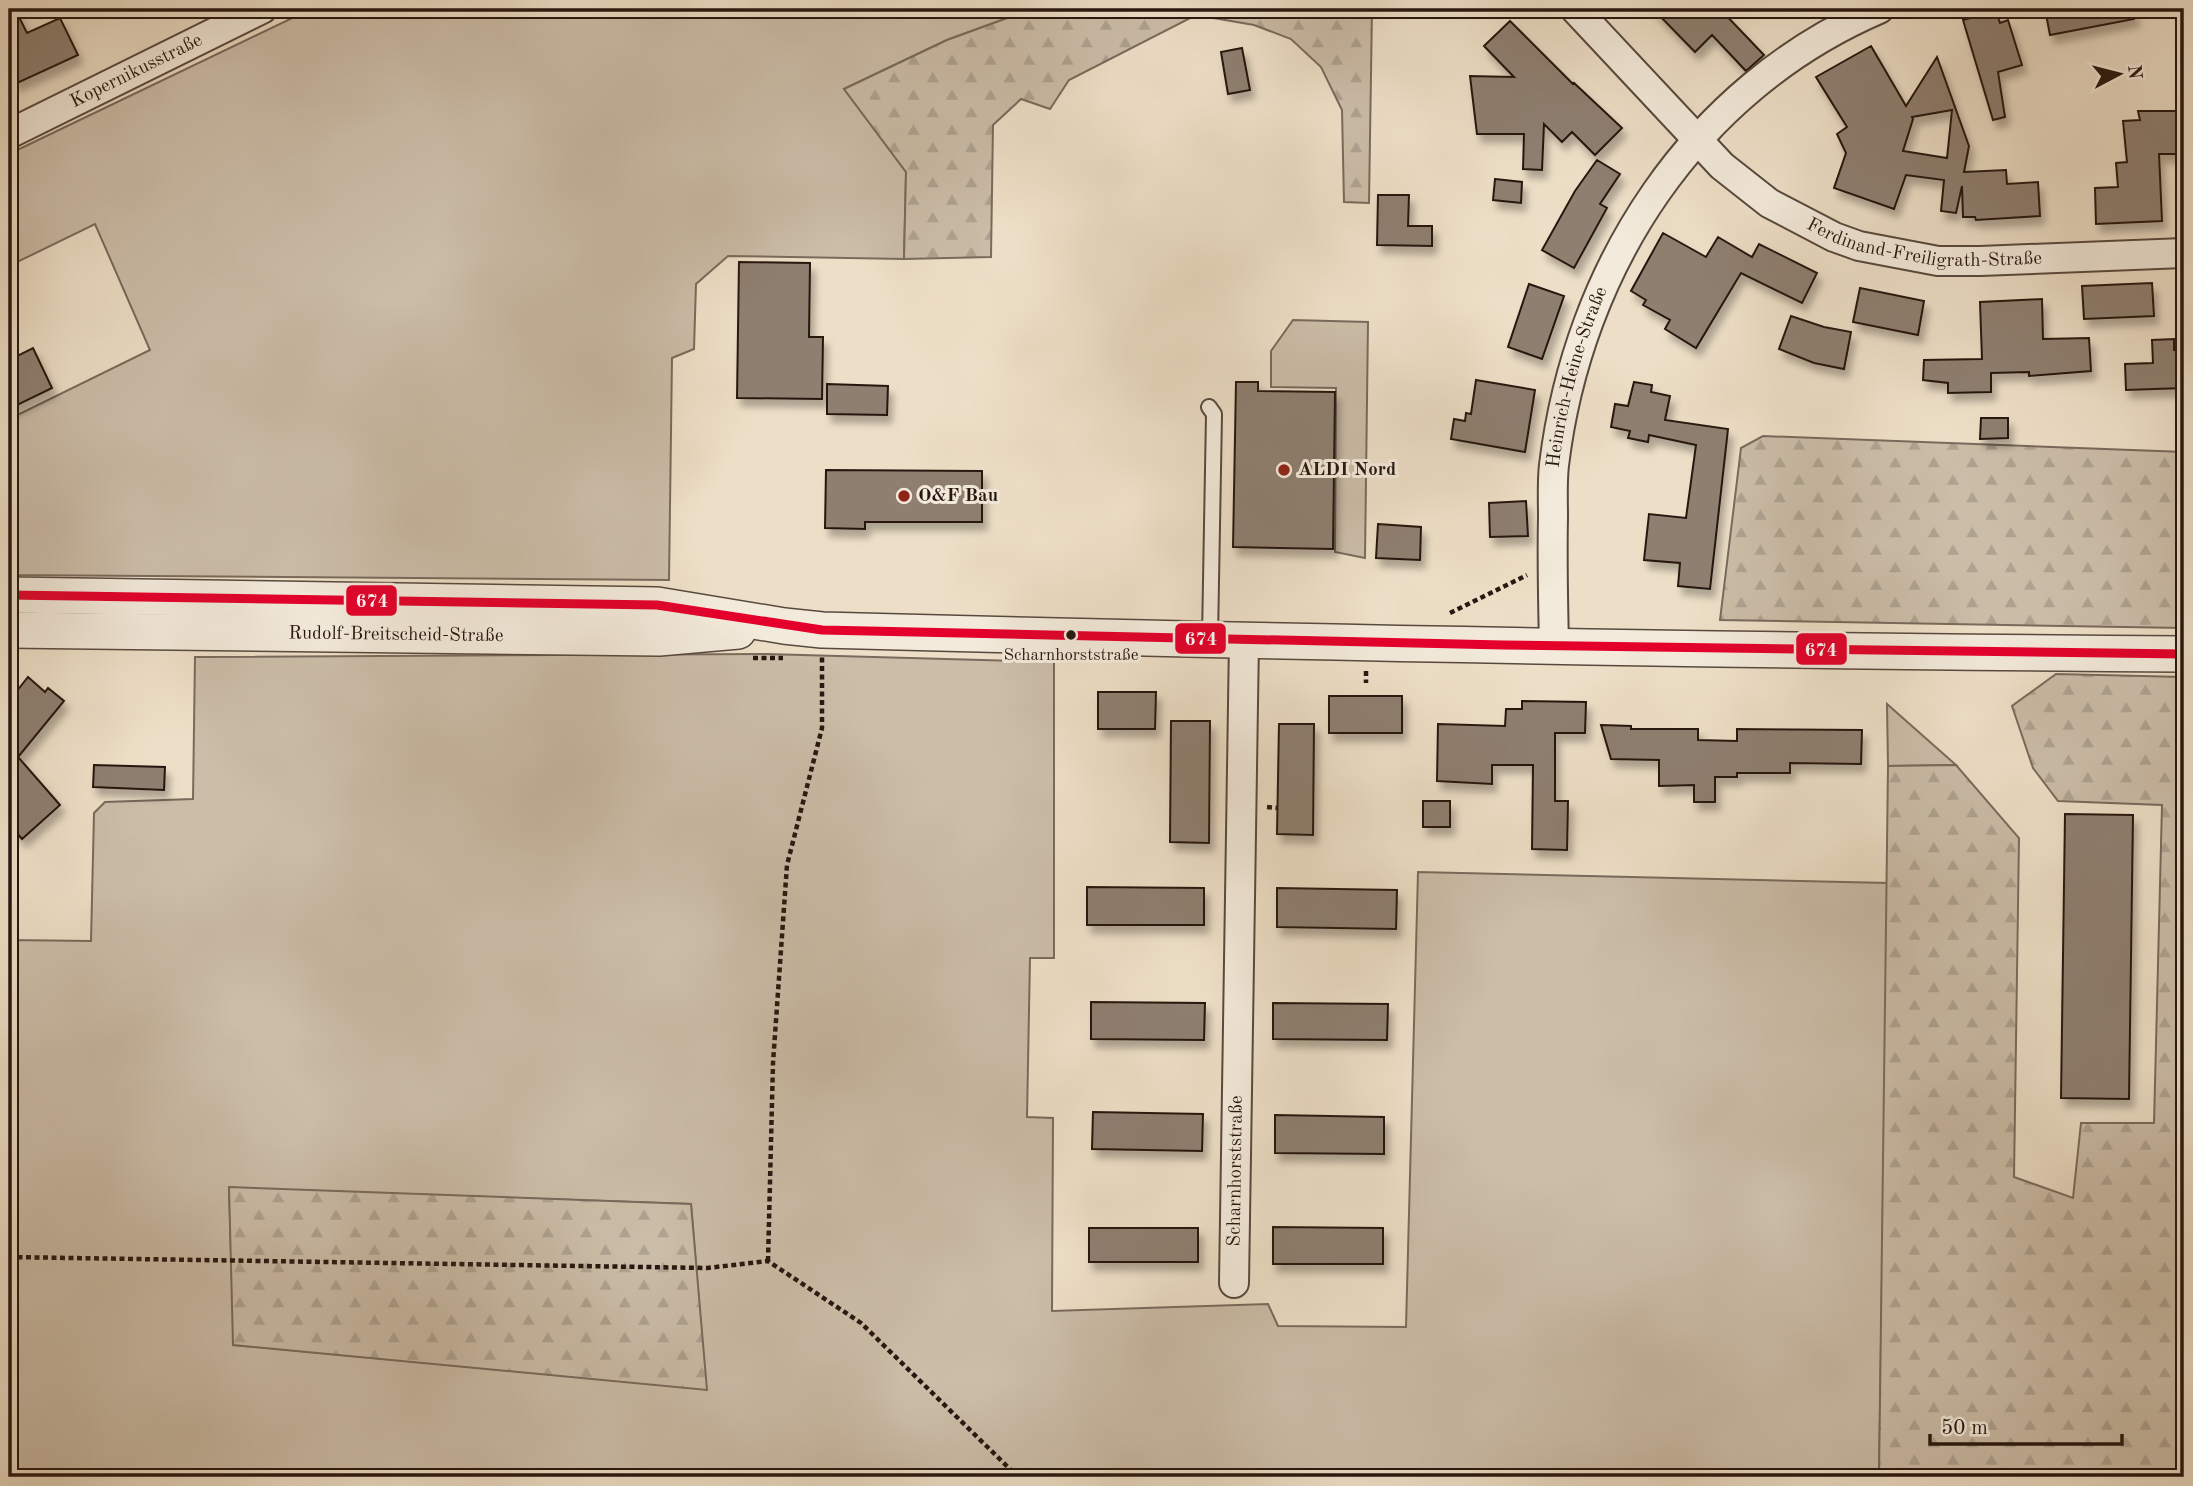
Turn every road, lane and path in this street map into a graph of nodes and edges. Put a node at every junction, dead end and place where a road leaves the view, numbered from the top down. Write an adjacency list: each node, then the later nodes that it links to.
1 (262, 9): 4 (street, Kopernikusstraße)
2 (1575, 9): 5 (street)
3 (1878, 9): 5 (street, Heinrich-Heine-Straße)
4 (9, 134)
5 (1697, 138): 6 (street, Ferdinand-Freiligrath-Straße); 8 (street, Heinrich-Heine-Straße)
6 (2184, 253)
7 (1209, 407): 13 (lane)
8 (1552, 562): 14 (path); 15 (street, Heinrich-Heine-Straße)
9 (9, 595): 10 (street, Rudolf-Breitscheid-Straße)
10 (784, 626): 11 (street, Rudolf-Breitscheid-Straße); 12 (street, Rudolf-Breitscheid-Straße)
11 (822, 630): 13 (street, Rudolf-Breitscheid-Straße); 18 (path)
12 (11, 636)
13 (1227, 640): 14 (street, Rudolf-Breitscheid-Straße); 19 (street, Scharnhorststraße)
14 (1429, 643): 15 (street, Rudolf-Breitscheid-Straße)
15 (1553, 645): 16 (street, Rudolf-Breitscheid-Straße)
16 (2184, 654)
17 (9, 1257): 18 (path)
18 (768, 1261): 20 (path)
19 (1234, 1283)
20 (1018, 1477)

